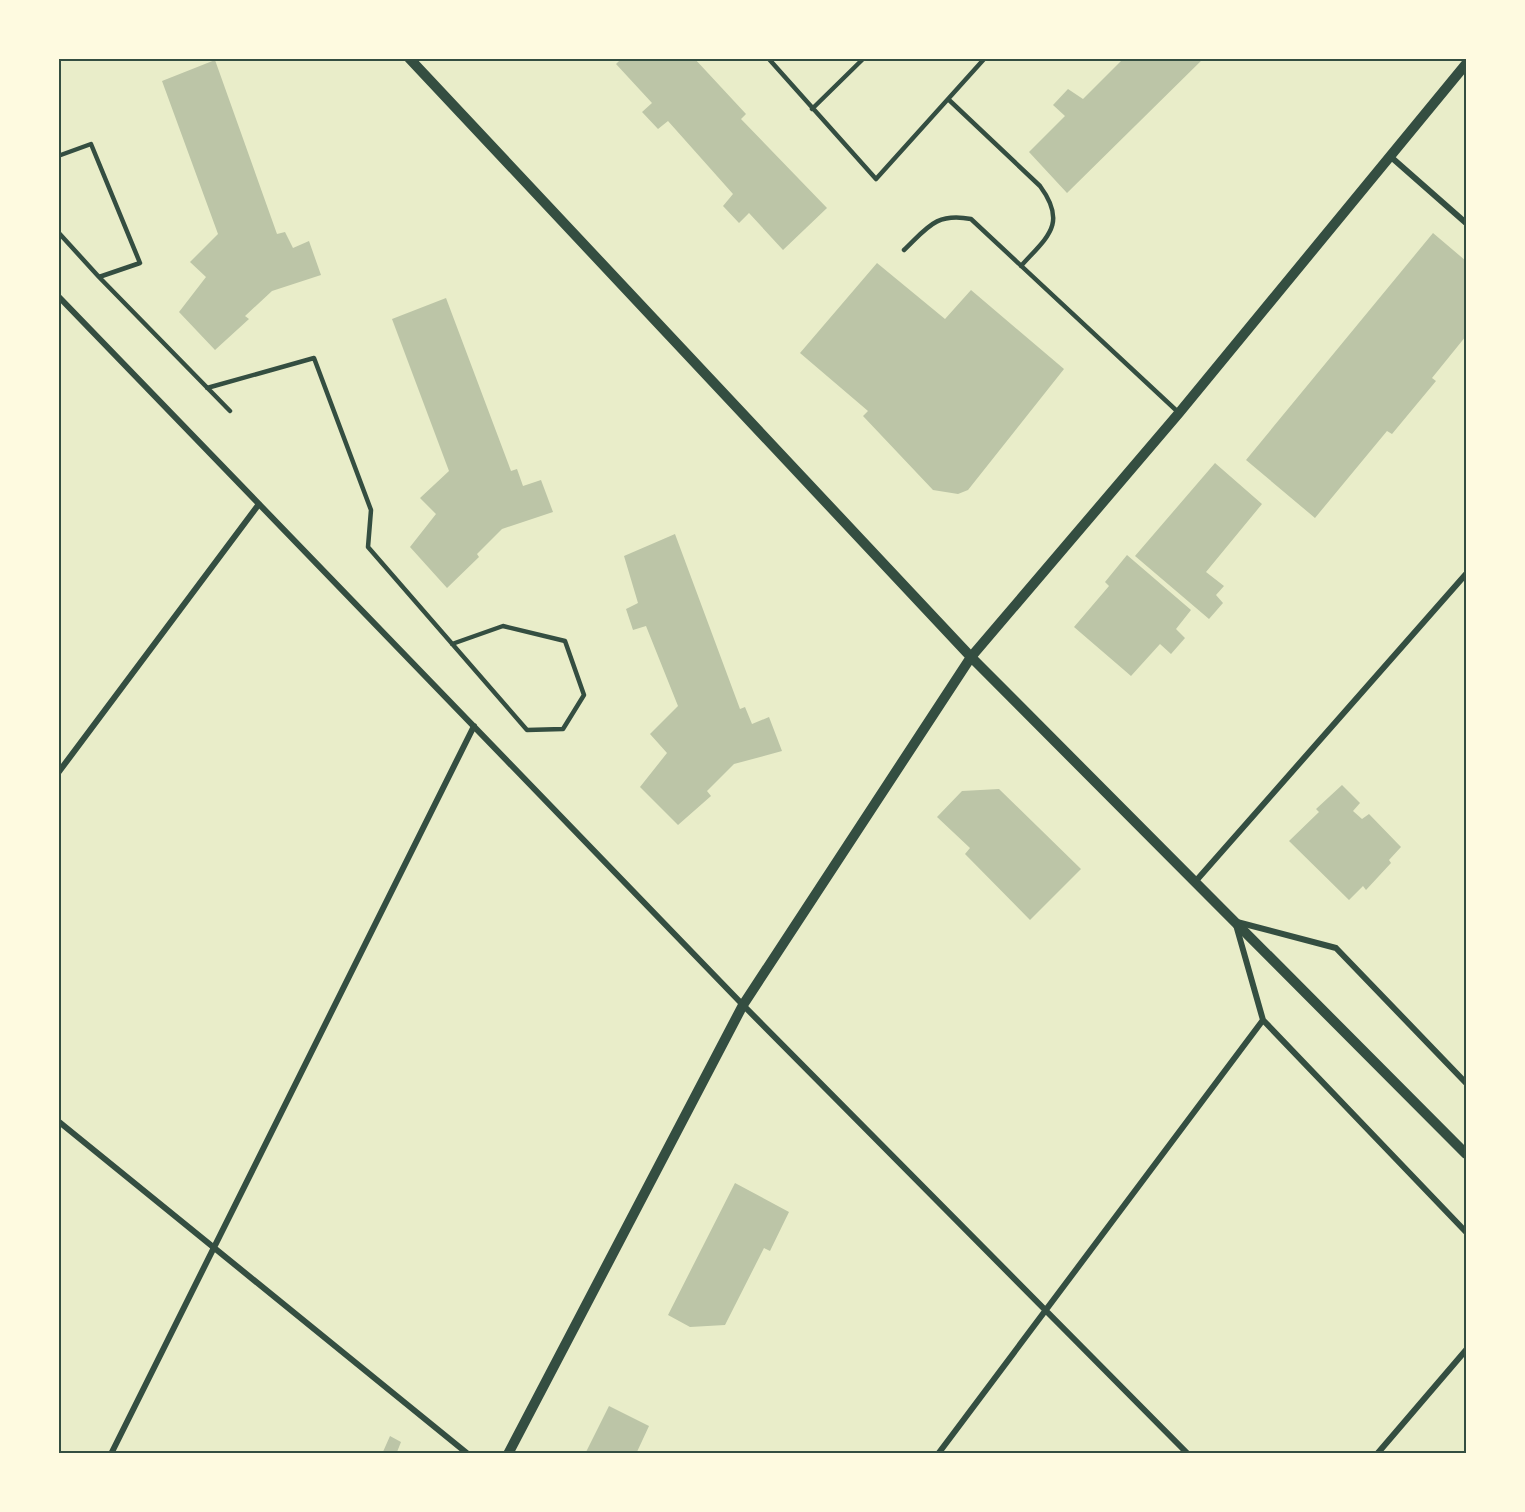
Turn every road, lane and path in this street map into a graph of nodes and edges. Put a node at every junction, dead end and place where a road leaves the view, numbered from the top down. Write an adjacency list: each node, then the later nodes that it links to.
1 (409, 58): 22 (street)
2 (768, 58): 7 (lane)
3 (864, 58): 7 (lane)
4 (985, 58): 6 (lane)
5 (1467, 64): 9 (street)
6 (948, 99): 7 (lane); 13 (lane)
7 (812, 109)
8 (58, 156): 14 (lane)
9 (1391, 157): 10 (street); 18 (street)
10 (1467, 223)
11 (58, 232): 14 (lane)
12 (904, 250): 13 (lane)
13 (1021, 266): 18 (lane)
14 (99, 277): 16 (lane)
15 (58, 296): 19 (street)
16 (207, 387): 17 (lane); 21 (lane)
17 (230, 411)
18 (1179, 413): 22 (street)
19 (259, 504): 23 (street); 24 (street)
20 (1467, 573): 25 (street)
21 (452, 644): 21 (lane)
22 (971, 657): 25 (street); 27 (street)
23 (474, 726): 27 (street); 33 (street)
24 (58, 773)
25 (1195, 882): 26 (street)
26 (1234, 921): 28 (street); 29 (street); 31 (street)
27 (743, 1005): 34 (street); 38 (street)
28 (1263, 1020): 32 (street); 34 (street)
29 (1467, 1083)
30 (58, 1121): 33 (street)
31 (1467, 1154)
32 (1467, 1232)
33 (214, 1247): 36 (street); 37 (street)
34 (1044, 1309): 39 (street); 40 (street)
35 (1467, 1350): 41 (street)
36 (111, 1454)
37 (468, 1454)
38 (508, 1454)
39 (938, 1454)
40 (1188, 1454)
41 (1377, 1454)

